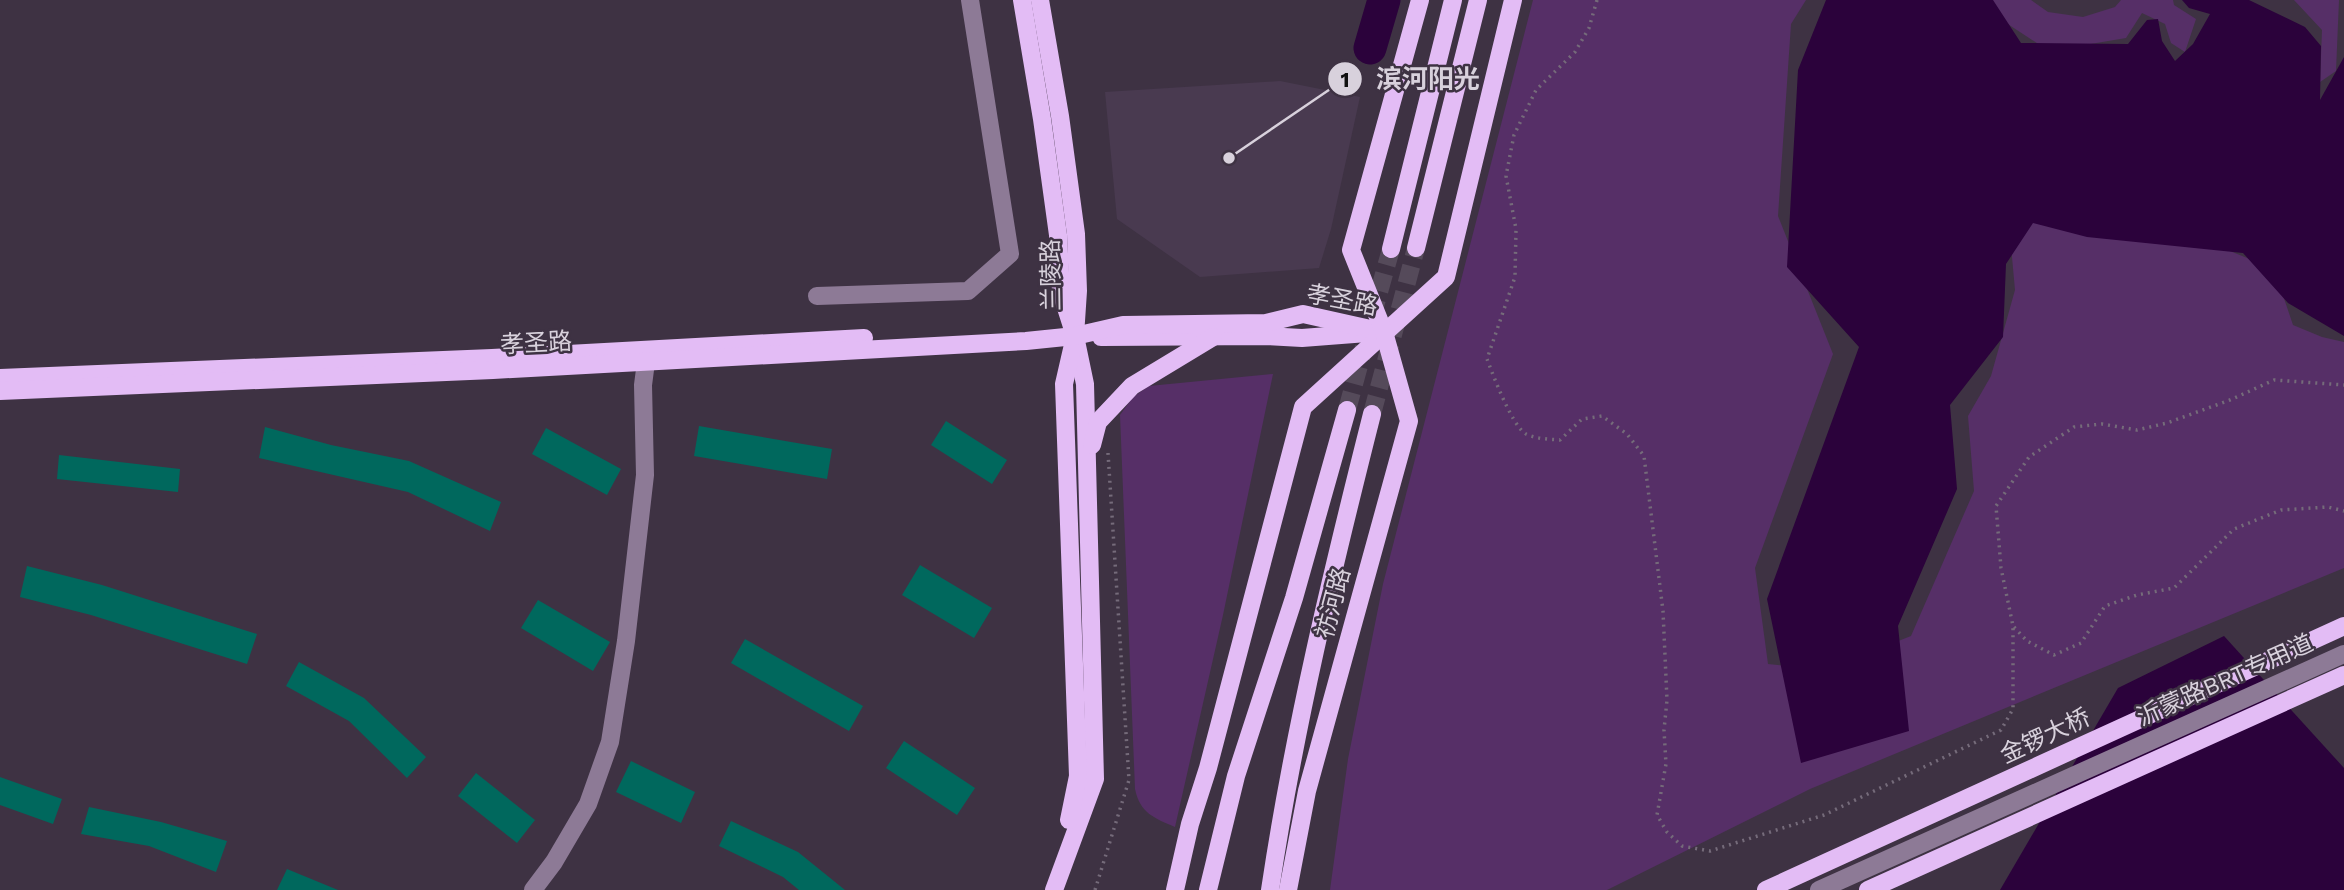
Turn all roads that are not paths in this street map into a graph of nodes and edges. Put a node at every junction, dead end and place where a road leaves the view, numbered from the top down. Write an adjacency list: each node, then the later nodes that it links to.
1 (970, 0): 10 (street)
2 (1022, 0): 12 (main road, 兰陵路)
3 (1040, 0): 12 (main road, 兰陵路)
4 (1420, 0): 11 (main road, 祊河路)
5 (1452, 0): 9 (main road)
6 (1478, 0): 8 (main road)
7 (1513, 0): 11 (main road)
8 (1416, 248)
9 (1391, 249)
10 (817, 296)
11 (1384, 332): 12 (main road, 孝圣路); 13 (main road, 孝圣路); 23 (main road); 31 (main road, 祊河路)
12 (1075, 336): 13 (main road, 孝圣路); 14 (main road, 孝圣路); 15 (main road, 孝圣路); 19 (main road); 25 (main road)
13 (1215, 336): 19 (main road)
14 (646, 362): 16 (main road, 孝圣路); 24 (street)
15 (0, 378)
16 (0, 391)
17 (1347, 410): 29 (main road, 祊河路)
18 (1371, 414): 30 (main road, 祊河路)
19 (1087, 466): 26 (main road)
20 (2344, 626): 32 (main road, 金锣大桥)
21 (2344, 653): 33 (street, 沂蒙路BRT专用道)
22 (2344, 674): 34 (main road)
23 (1190, 824): 27 (main road); 28 (main road)
24 (533, 890)
25 (1045, 890)
26 (1054, 890)
27 (1175, 890)
28 (1186, 890)
29 (1208, 890)
30 (1270, 890)
31 (1288, 890)
32 (1766, 890)
33 (1819, 890)
34 (1868, 890)

